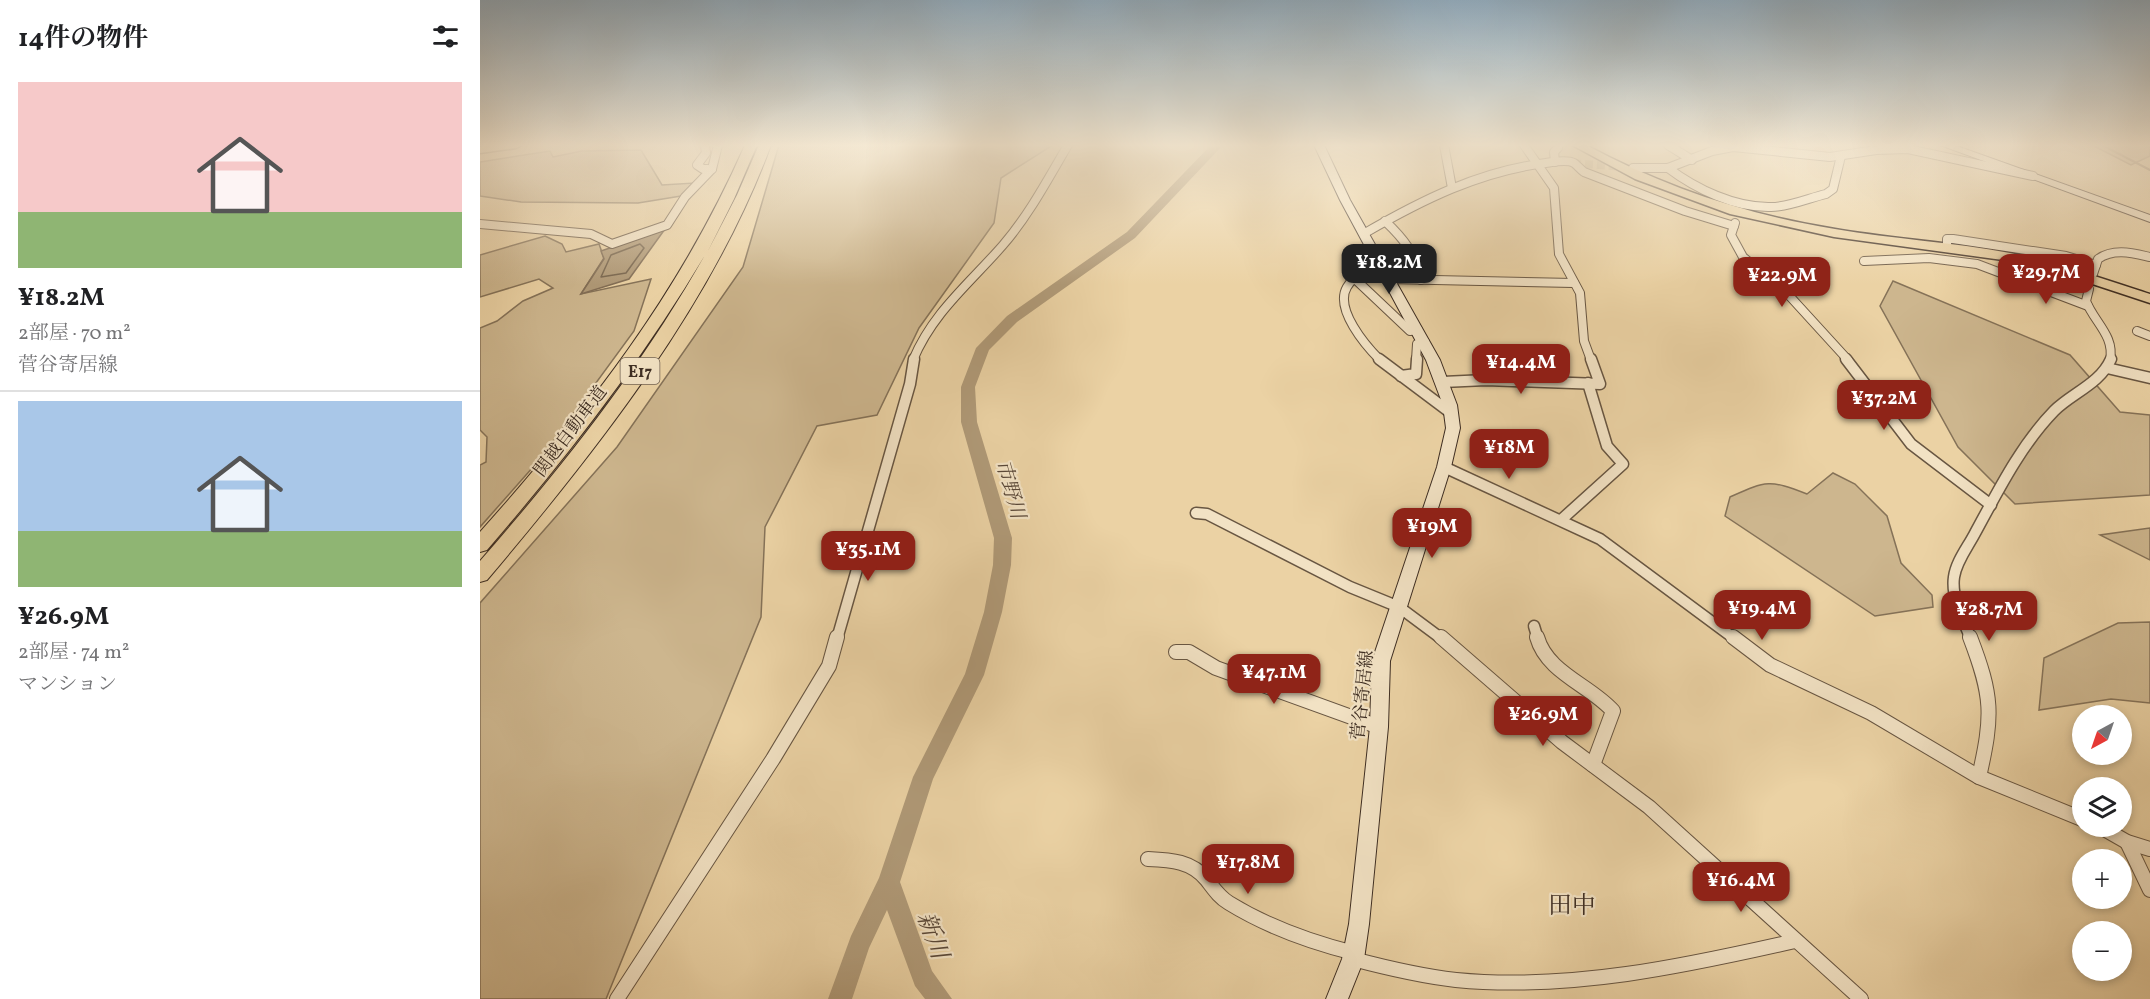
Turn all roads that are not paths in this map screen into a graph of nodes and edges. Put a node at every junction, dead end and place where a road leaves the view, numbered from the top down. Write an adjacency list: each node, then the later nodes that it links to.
1 (690, 192): 15 (street)
2 (731, 192): 43 (highway, 関越自動車道 / E17)
3 (745, 192): 44 (highway, 関越自動車道 / E17)
4 (1040, 192): 59 (street)
5 (1343, 192): 16 (main road, 菅谷寄居線)
6 (1445, 192): 14 (street)
7 (1554, 192): 26 (street)
8 (1635, 192): 40 (street)
9 (1680, 192): 17 (main road)
10 (1706, 192): 11 (street)
11 (1829, 192)
12 (2076, 192): 13 (main road)
13 (2150, 219)
14 (1385, 221): 16 (street); 25 (street)
15 (480, 224)
16 (1365, 233): 19 (main road, 菅谷寄居線)
17 (1947, 248): 18 (street); 20 (main road)
18 (2150, 256)
19 (1377, 257): 23 (street); 24 (main road, 菅谷寄居線)
20 (2008, 257): 22 (street); 28 (main road)
21 (1864, 261): 22 (street)
22 (2014, 276): 29 (street)
23 (1355, 279): 31 (street); 34 (street)
24 (1389, 279): 25 (street); 31 (main road, 菅谷寄居線)
25 (1421, 280): 26 (street)
26 (1575, 283): 37 (street)
27 (2089, 290): 29 (street)
28 (2150, 298)
29 (2088, 306): 33 (street)
30 (2136, 331): 32 (street)
31 (1421, 336): 34 (street); 36 (main road, 菅谷寄居線)
32 (2150, 336)
33 (2107, 368): 35 (street); 40 (street)
34 (1401, 376): 38 (street)
35 (2150, 378)
36 (1443, 382): 37 (street); 38 (main road, 菅谷寄居線)
37 (1588, 383): 42 (street)
38 (1451, 413): 39 (main road, 菅谷寄居線)
39 (1444, 466): 42 (street); 45 (main road, 菅谷寄居線)
40 (1991, 506): 50 (street)
41 (1196, 513): 45 (street)
42 (1561, 520): 50 (street)
43 (480, 545)
44 (480, 574)
45 (1399, 607): 48 (main road, 菅谷寄居線); 49 (street)
46 (1534, 626): 49 (street)
47 (1176, 652): 48 (street)
48 (1378, 727): 58 (main road, 菅谷寄居線)
49 (1593, 765): 57 (street)
50 (1979, 777): 51 (street)
51 (2072, 815)
52 (2118, 837): 53 (street)
53 (2127, 842): 54 (street); 56 (street)
54 (2150, 849)
55 (1148, 859): 58 (street)
56 (2150, 890)
57 (1795, 941): 58 (street); 61 (street)
58 (1354, 956): 60 (main road, 菅谷寄居線)
59 (617, 999)
60 (1337, 999)
61 (1861, 999)

